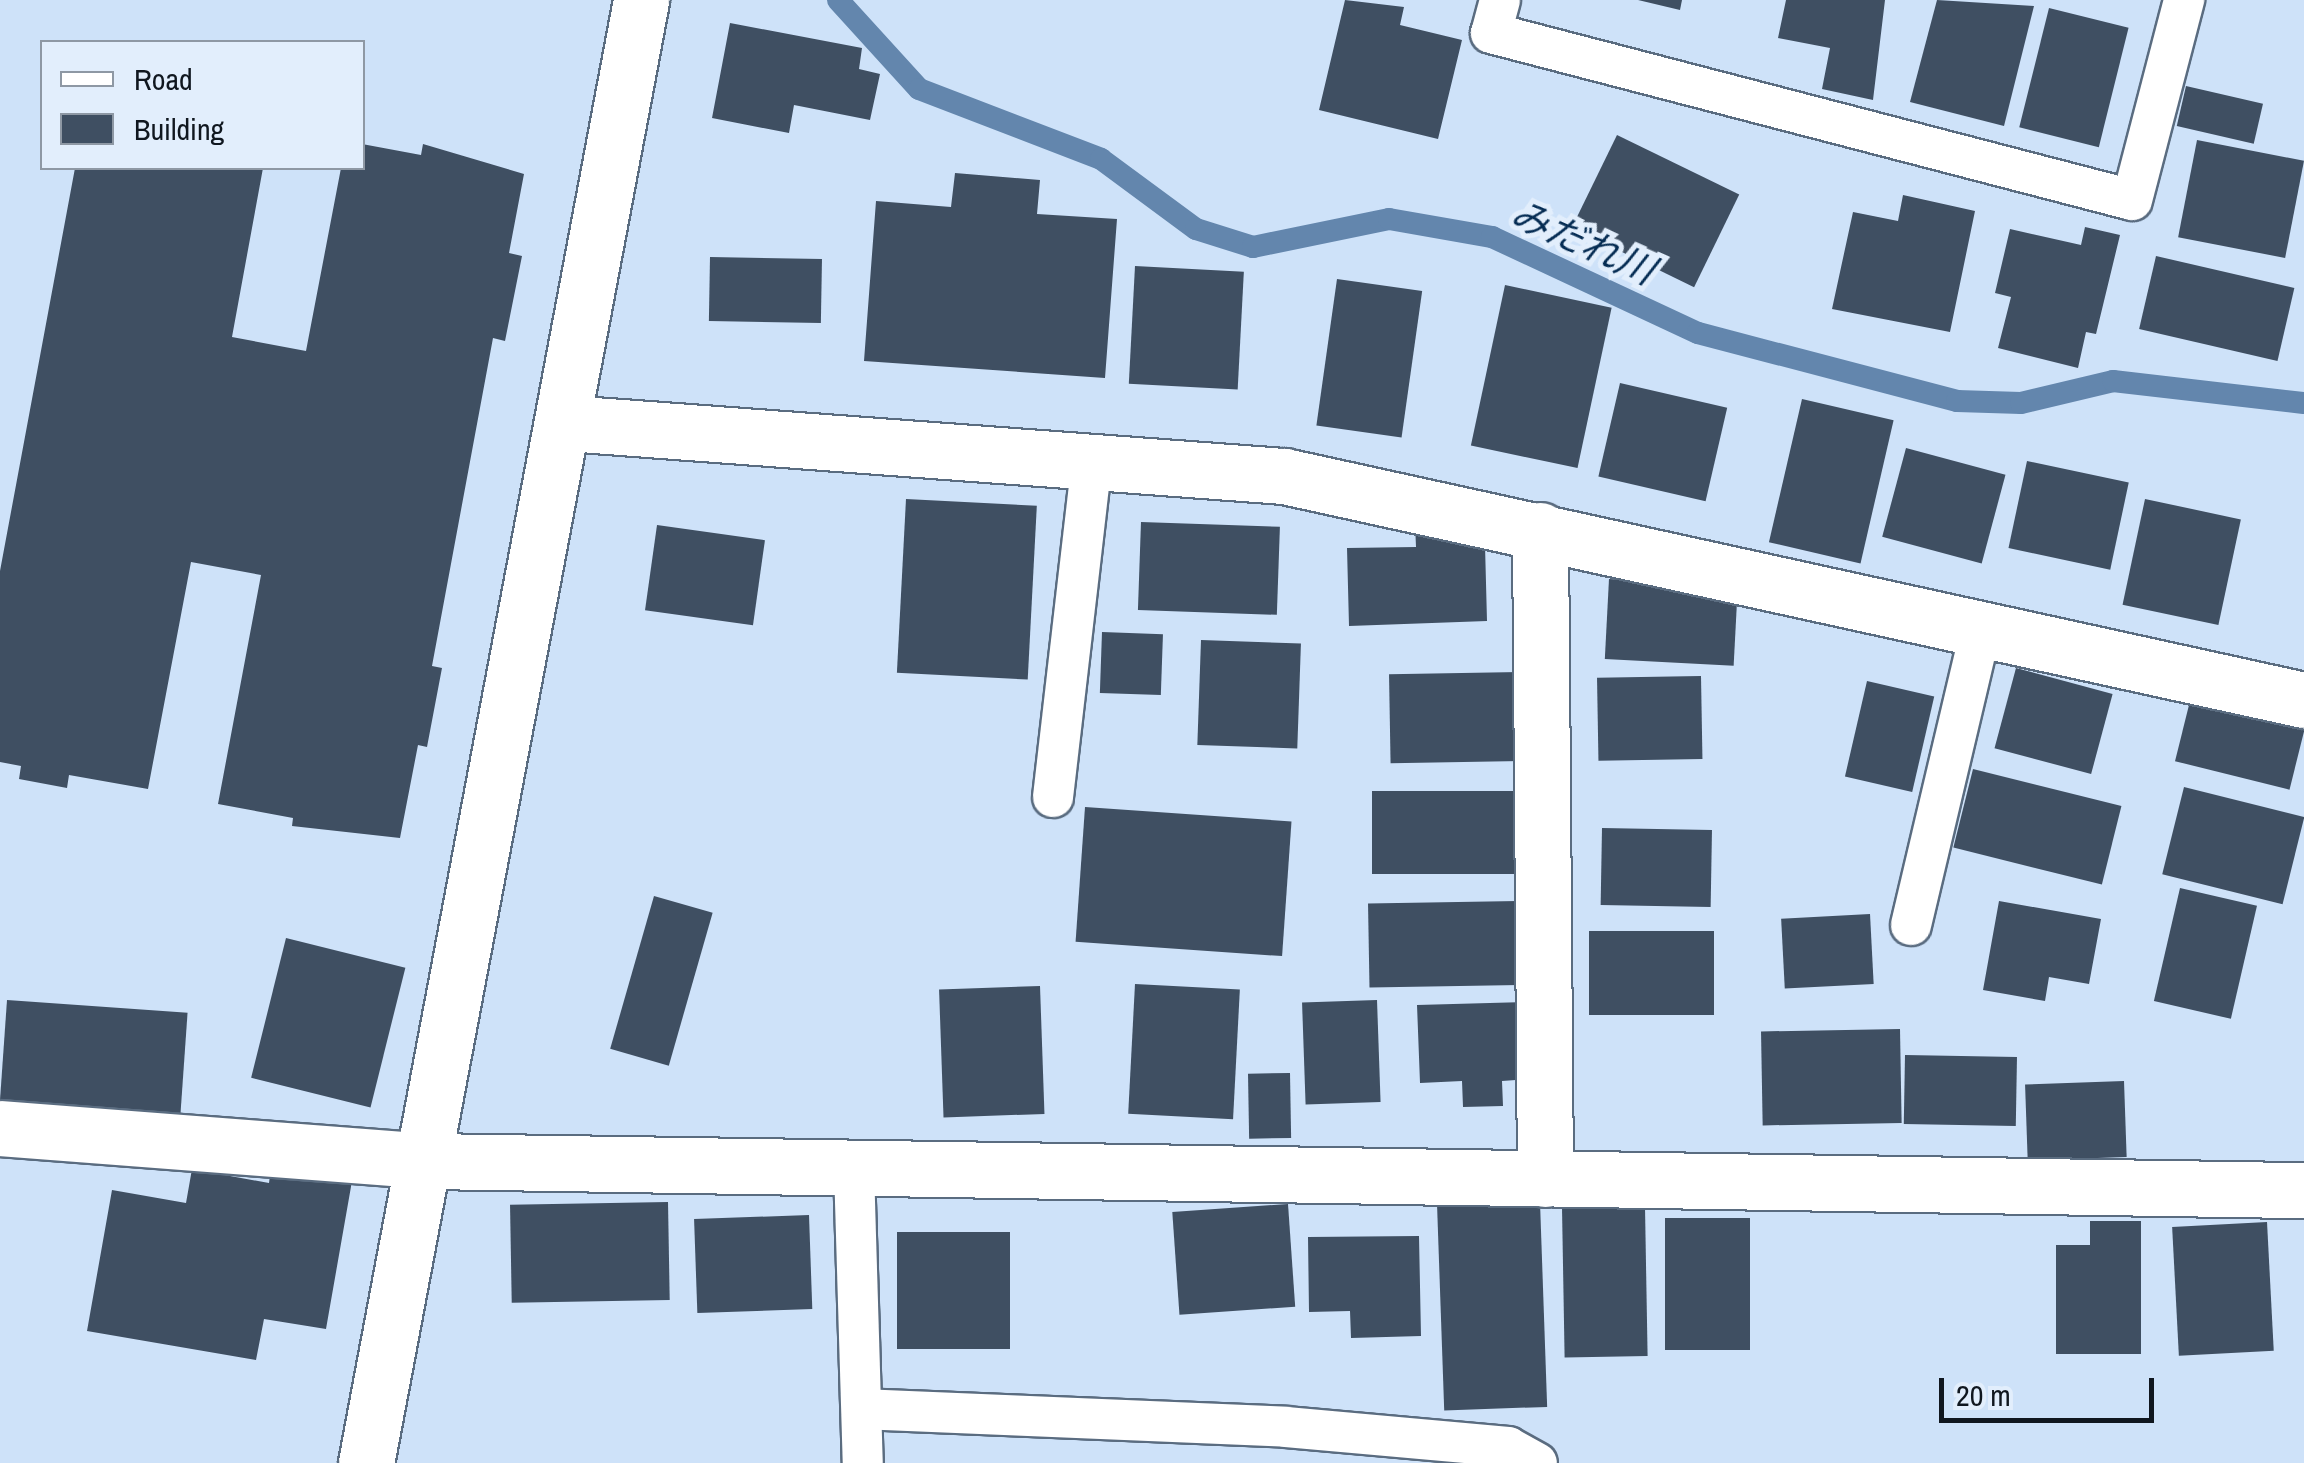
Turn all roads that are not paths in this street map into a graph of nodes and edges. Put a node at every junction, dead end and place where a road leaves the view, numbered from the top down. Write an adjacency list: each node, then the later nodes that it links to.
1 (641, 0): 4 (street)
2 (1500, 0): 3 (lane)
3 (2184, 0)
4 (567, 423): 5 (street); 12 (street)
5 (1090, 468): 6 (street); 9 (lane)
6 (1540, 530): 7 (street); 14 (street)
7 (1980, 629): 8 (street); 10 (lane)
8 (2304, 700)
9 (1053, 797)
10 (1911, 925)
11 (0, 1128): 12 (street)
12 (428, 1161): 13 (street); 17 (street)
13 (854, 1168): 14 (street); 16 (lane)
14 (1544, 1179): 15 (street)
15 (2304, 1190)
16 (862, 1409): 18 (lane); 19 (lane)
17 (366, 1463)
18 (863, 1463)
19 (1537, 1463)

